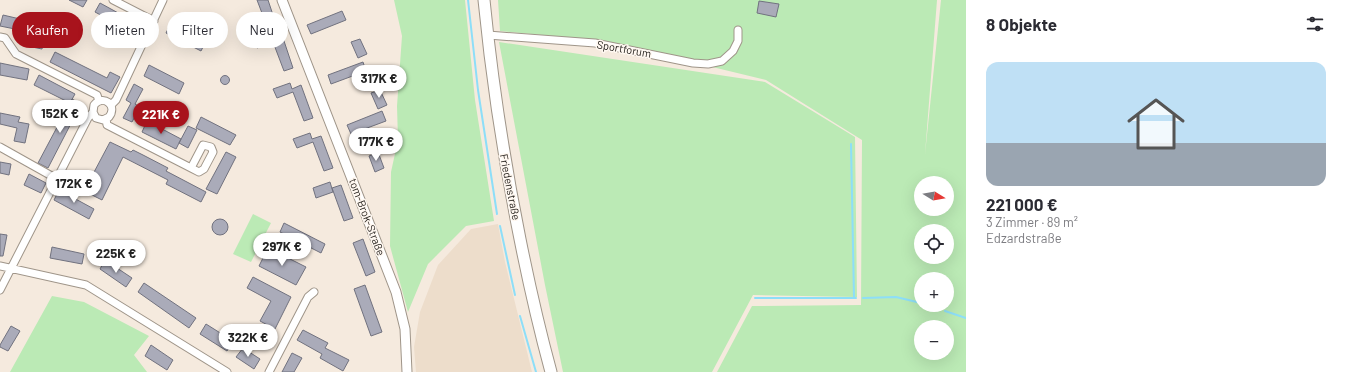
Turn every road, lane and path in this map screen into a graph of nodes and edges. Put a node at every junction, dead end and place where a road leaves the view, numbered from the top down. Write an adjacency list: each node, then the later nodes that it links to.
1 (113, 0): 5 (street)
2 (163, 0): 6 (street)
3 (282, 0): 24 (street, tom-Brok-Straße)
4 (484, 0): 8 (main road, Friedenstraße)
5 (136, 12)
6 (158, 12)
7 (738, 30): 8 (street, Sportforum)
8 (488, 34): 25 (main road, Friedenstraße)
9 (0, 37): 11 (street)
10 (141, 48): 12 (street)
11 (99, 101): 12 (street); 13 (street)
12 (111, 105): 14 (street)
13 (93, 112): 14 (street); 17 (street)
14 (106, 119): 16 (street)
15 (0, 147): 17 (street)
16 (191, 168)
17 (57, 179): 19 (street)
18 (0, 266): 19 (street)
19 (11, 268): 20 (street); 22 (street)
20 (0, 290)
21 (314, 292): 23 (street)
22 (227, 372)
23 (269, 372)
24 (408, 372)
25 (551, 372)

